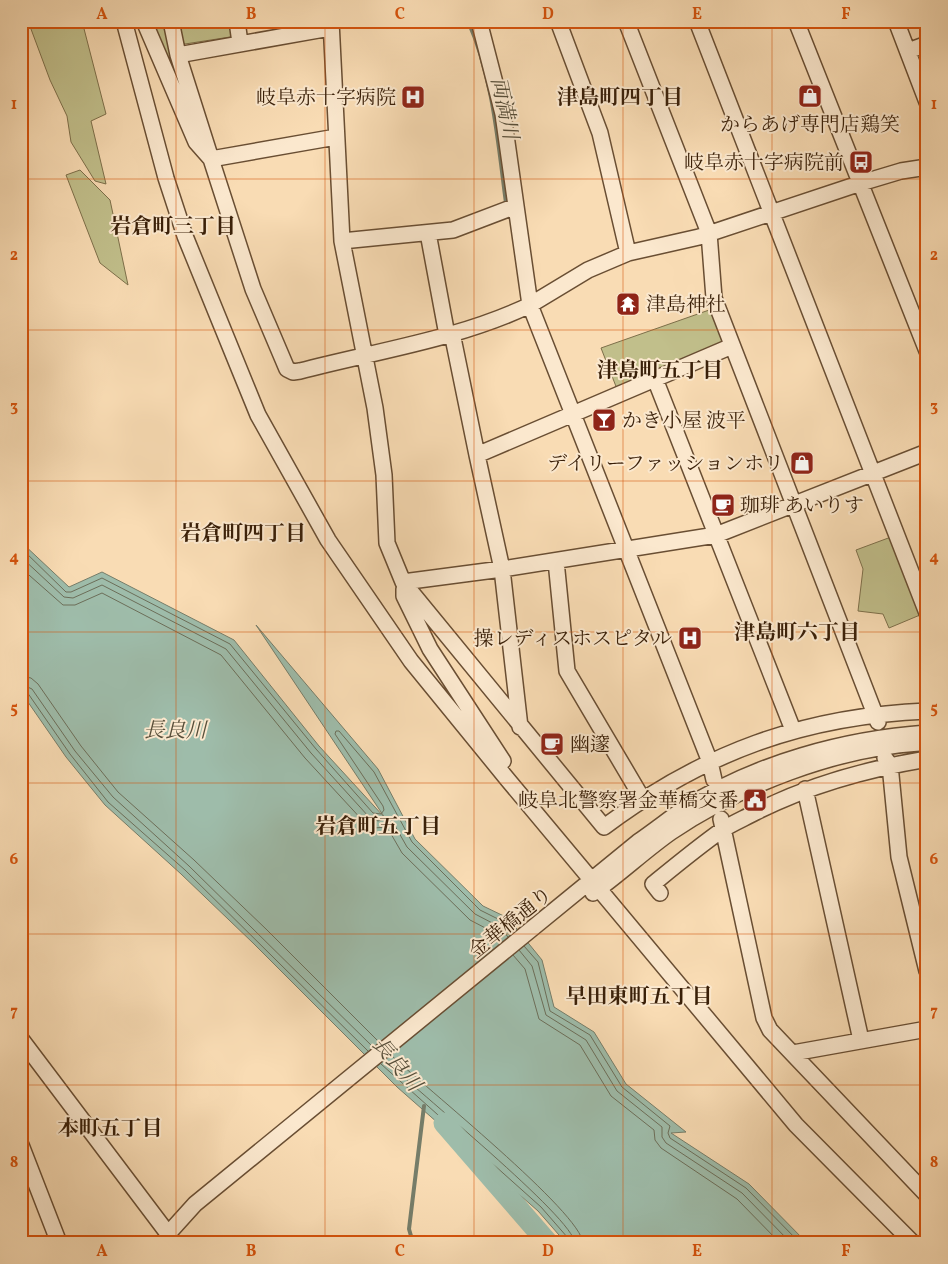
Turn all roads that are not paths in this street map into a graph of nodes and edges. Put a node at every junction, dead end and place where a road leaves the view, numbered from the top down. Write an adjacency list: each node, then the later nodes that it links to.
1 (124, 21): 53 (street)
2 (144, 21): 18 (street)
3 (171, 21): 15 (street)
4 (237, 21): 12 (street)
5 (479, 21): 21 (street)
6 (558, 21): 26 (street)
7 (626, 21): 23 (street)
8 (696, 21): 22 (street)
9 (796, 21): 20 (street)
10 (896, 21): 14 (street)
11 (331, 25): 12 (street); 17 (street)
12 (240, 43): 15 (street)
13 (927, 44): 14 (street)
14 (908, 51): 16 (street)
15 (178, 55): 18 (street)
16 (927, 102)
17 (336, 137): 18 (street); 25 (street)
18 (211, 159): 31 (street)
19 (927, 167): 20 (street)
20 (861, 183): 22 (street); 30 (street)
21 (516, 206): 24 (street); 27 (street)
22 (773, 213): 23 (street); 36 (street)
23 (709, 232): 26 (street); 29 (street)
24 (428, 233): 25 (street); 28 (street)
25 (342, 241): 31 (street)
26 (628, 253): 27 (street)
27 (530, 305): 28 (street); 33 (street)
28 (449, 334): 31 (street); 35 (street)
29 (732, 346): 32 (street); 37 (street)
30 (927, 352)
31 (364, 354): 42 (street)
32 (655, 379): 33 (street); 38 (street)
33 (574, 414): 35 (street); 39 (street)
34 (927, 452): 36 (street)
35 (477, 455): 41 (street)
36 (873, 472): 37 (street); 43 (street)
37 (794, 504): 38 (street); 45 (street)
38 (716, 535): 39 (street); 47 (street)
39 (627, 550): 40 (street); 52 (street)
40 (556, 561): 41 (street); 56 (street)
41 (502, 569): 42 (street); 46 (street)
42 (404, 582): 46 (street); 53 (street)
43 (927, 613)
44 (927, 711): 45 (street)
45 (877, 718): 47 (street)
46 (520, 728): 56 (street)
47 (793, 730): 52 (street)
48 (927, 733): 58 (street, 金華橋通り)
49 (927, 743): 58 (street, 金華橋通り)
50 (927, 758): 51 (street)
51 (887, 761): 55 (street); 60 (street)
52 (710, 762): 54 (street); 56 (street)
53 (508, 780): 58 (street)
54 (714, 780)
55 (805, 789): 57 (street); 63 (street)
56 (642, 798)
57 (722, 824): 59 (street); 64 (street)
58 (597, 884): 68 (street, 金華橋通り); 70 (street)
59 (660, 893)
60 (927, 970)
61 (927, 1029): 63 (street)
62 (21, 1039): 68 (street, 金華橋通り)
63 (860, 1040): 64 (street)
64 (793, 1053): 67 (street)
65 (21, 1145): 66 (street)
66 (27, 1179): 69 (street)
67 (927, 1195)
68 (171, 1239)
69 (59, 1243)
70 (913, 1243)

